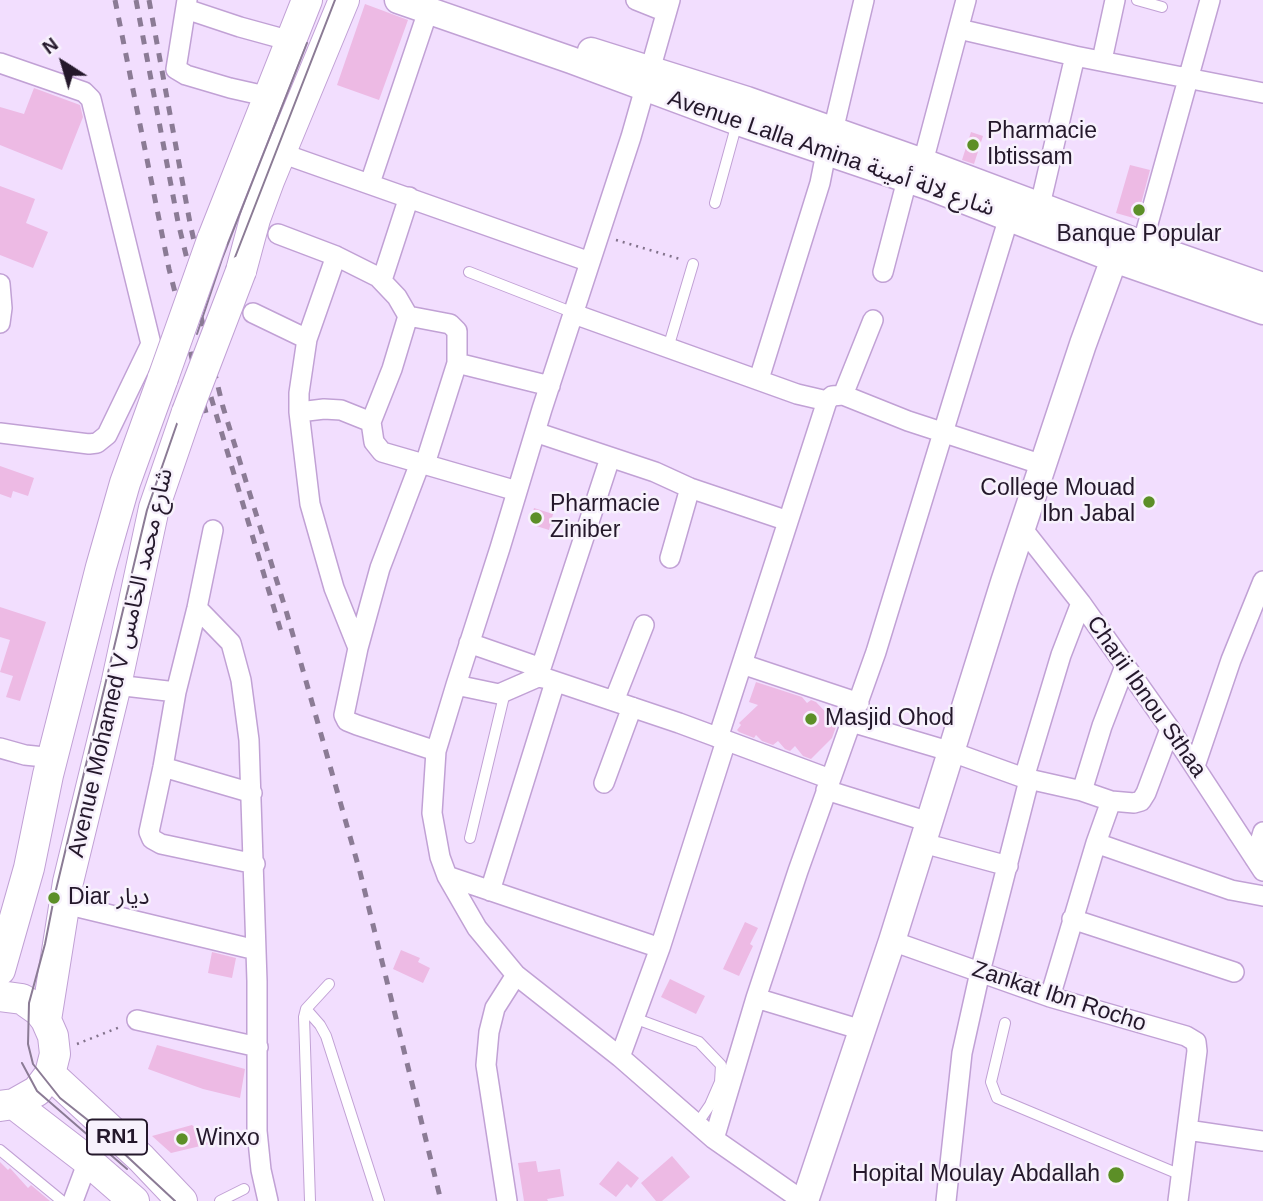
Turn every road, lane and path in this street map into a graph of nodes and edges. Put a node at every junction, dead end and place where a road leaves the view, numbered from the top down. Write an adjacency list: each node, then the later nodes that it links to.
1 (344, 0): 24 (main road, Avenue Mohamed V شارع محمد الخامس)
2 (398, 0): 10 (street, Avenue Lalla Amina شارع لالة أمينة)
3 (636, 0): 11 (street)
4 (864, 0): 23 (street)
5 (966, 0): 14 (street)
6 (1115, 0): 16 (street)
7 (1137, 0): 12 (lane)
8 (1210, 0): 18 (street)
9 (186, 4): 13 (street); 21 (street)
10 (440, 5): 19 (street, Avenue Lalla Amina شارع لالة أمينة); 26 (street)
11 (668, 6): 19 (street)
12 (1162, 7)
13 (300, 14): 21 (main road, Avenue Mohamed V شارع محمد الخامس)
14 (959, 30): 15 (street); 25 (street)
15 (1075, 56): 16 (street); 29 (street)
16 (1102, 60): 18 (street)
17 (0, 64): 57 (street)
18 (1189, 78): 20 (street); 33 (street)
19 (647, 79): 22 (street, Avenue Lalla Amina شارع لالة أمينة); 23 (street, Avenue Lalla Amina شارع لالة أمينة); 32 (street)
20 (1263, 93)
21 (270, 97): 89 (main road, Avenue Mohamed V شارع محمد الخامس, bridge)
22 (738, 122): 23 (street, Avenue Lalla Amina شارع لالة أمينة); 28 (lane)
23 (830, 142): 25 (street, Avenue Lalla Amina شارع لالة أمينة); 51 (street)
24 (281, 153): 26 (street); 77 (main road, Avenue Mohamed V شارع محمد الخامس, bridge)
25 (915, 171): 29 (street, Avenue Lalla Amina شارع لالة أمينة); 30 (street, Avenue Lalla Amina شارع لالة أمينة); 38 (street)
26 (370, 183): 27 (street)
27 (409, 197): 35 (street); 39 (street)
28 (715, 203)
29 (1040, 205): 33 (street, Avenue Lalla Amina شارع لالة أمينة)
30 (1009, 217): 33 (street, Avenue Lalla Amina شارع لالة أمينة); 56 (street)
31 (278, 234): 34 (street)
32 (600, 234): 35 (street); 36 (path)
33 (1129, 252): 41 (street, Avenue Lalla Amina شارع لالة أمينة); 42 (street, Avenue Lalla Amina شارع لالة أمينة); 61 (street)
34 (336, 256): 39 (street); 48 (street)
35 (590, 262): 44 (street)
36 (694, 264): 49 (lane)
37 (469, 272): 44 (lane)
38 (883, 272)
39 (382, 281): 45 (street)
40 (0, 284): 47 (street)
41 (1263, 286)
42 (1263, 311)
43 (253, 313): 48 (street)
44 (575, 314): 49 (street); 52 (street)
45 (408, 316): 50 (street); 55 (street)
46 (873, 320): 53 (street)
47 (0, 323)
48 (307, 339): 54 (street)
49 (668, 348): 51 (street)
50 (457, 363): 52 (street); 60 (street)
51 (759, 379): 53 (street)
52 (550, 386): 58 (street)
53 (835, 398): 56 (street); 64 (street)
54 (299, 412): 55 (street); 73 (street)
55 (371, 422): 60 (street)
56 (943, 431): 61 (street); 81 (street)
57 (0, 432)
58 (536, 432): 59 (street); 63 (street)
59 (610, 458): 62 (street); 76 (street)
60 (422, 463): 63 (street); 73 (street)
61 (1043, 465): 65 (street)
62 (690, 488): 64 (street); 67 (street)
63 (517, 491): 72 (street)
64 (788, 521): 74 (street)
65 (1022, 528): 69 (street, Charii Ibnou Sthaa); 88 (street)
66 (213, 530): 70 (street)
67 (670, 558)
68 (1263, 581): 90 (street)
69 (1081, 603): 75 (street, Charii Ibnou Sthaa); 92 (street)
70 (197, 607): 79 (street); 96 (street)
71 (644, 625): 82 (street)
72 (469, 643): 76 (street); 78 (street)
73 (358, 648): 87 (street)
74 (742, 664): 81 (street); 85 (street)
75 (1125, 666): 84 (street, Charii Ibnou Sthaa); 95 (street)
76 (545, 676): 80 (street); 82 (street); 106 (street)
77 (116, 685): 79 (street); 108 (main road, Avenue Mohamed V شارع محمد الخامس)
78 (456, 685): 80 (street); 87 (street)
79 (176, 692): 91 (street)
80 (505, 692): 100 (lane)
81 (859, 703): 83 (street)
82 (623, 704): 85 (street); 93 (street)
83 (851, 722): 88 (street); 94 (street)
84 (1170, 729): 90 (street, Charii Ibnou Sthaa); 97 (street)
85 (722, 739): 94 (street); 111 (street)
86 (0, 748): 89 (street)
87 (436, 751): 105 (street)
88 (952, 752): 92 (street); 98 (street)
89 (54, 758): 113 (main road, Avenue Mohamed V شارع محمد الخامس)
90 (1195, 766): 103 (street, Charii Ibnou Sthaa)
91 (163, 767): 96 (street); 102 (street)
92 (1027, 779): 95 (street); 104 (street)
93 (604, 783)
94 (828, 784): 98 (street); 120 (street)
95 (1082, 791): 97 (street)
96 (252, 793): 102 (street)
97 (1111, 801): 101 (street)
98 (926, 832): 104 (street); 110 (street)
99 (1263, 832): 103 (street)
100 (470, 838)
101 (1096, 843): 107 (street); 109 (street)
102 (254, 864): 112 (street)
103 (1259, 865)
104 (1008, 866): 114 (street)
105 (447, 876): 106 (street); 116 (street)
106 (490, 891): 111 (street)
107 (1263, 896)
108 (65, 904): 112 (street); 123 (main road, Avenue Mohamed V شارع محمد الخامس)
109 (1072, 919): 115 (street); 119 (street)
110 (892, 942): 114 (street, Zankat Ibn Rocho); 126 (street)
111 (660, 948): 122 (street)
112 (256, 950): 127 (street)
113 (0, 970)
114 (980, 972): 119 (street, Zankat Ibn Rocho); 151 (street)
115 (1234, 972)
116 (516, 975): 128 (street); 149 (street)
117 (329, 984): 121 (lane)
118 (0, 996): 123 (main road)
119 (1050, 997): 132 (street, Zankat Ibn Rocho)
120 (756, 998): 126 (street); 133 (street)
121 (306, 1009): 138 (lane); 148 (lane)
122 (634, 1018): 128 (street); 131 (lane)
123 (46, 1020): 129 (main road)
124 (137, 1020): 127 (street); 129 (path)
125 (1005, 1023): 137 (lane)
126 (862, 1030): 150 (street)
127 (258, 1046): 145 (street)
128 (620, 1057): 131 (street)
129 (52, 1064): 130 (main road, RN1); 143 (main road, RN1)
130 (7, 1105): 136 (main road, RN1)
131 (697, 1124): 133 (street)
132 (1186, 1130): 134 (street); 137 (street)
133 (714, 1139): 150 (street)
134 (1263, 1141)
135 (0, 1150): 140 (lane)
136 (89, 1160): 141 (street); 142 (main road, RN1)
137 (1181, 1175): 152 (street)
138 (310, 1182): 146 (lane); 147 (lane)
139 (244, 1189): 144 (lane)
140 (62, 1201)
141 (73, 1201)
142 (134, 1201)
143 (182, 1201)
144 (220, 1201)
145 (268, 1201)
146 (302, 1201)
147 (310, 1201)
148 (379, 1201)
149 (507, 1201)
150 (804, 1201)
151 (946, 1201)
152 (1178, 1201)

